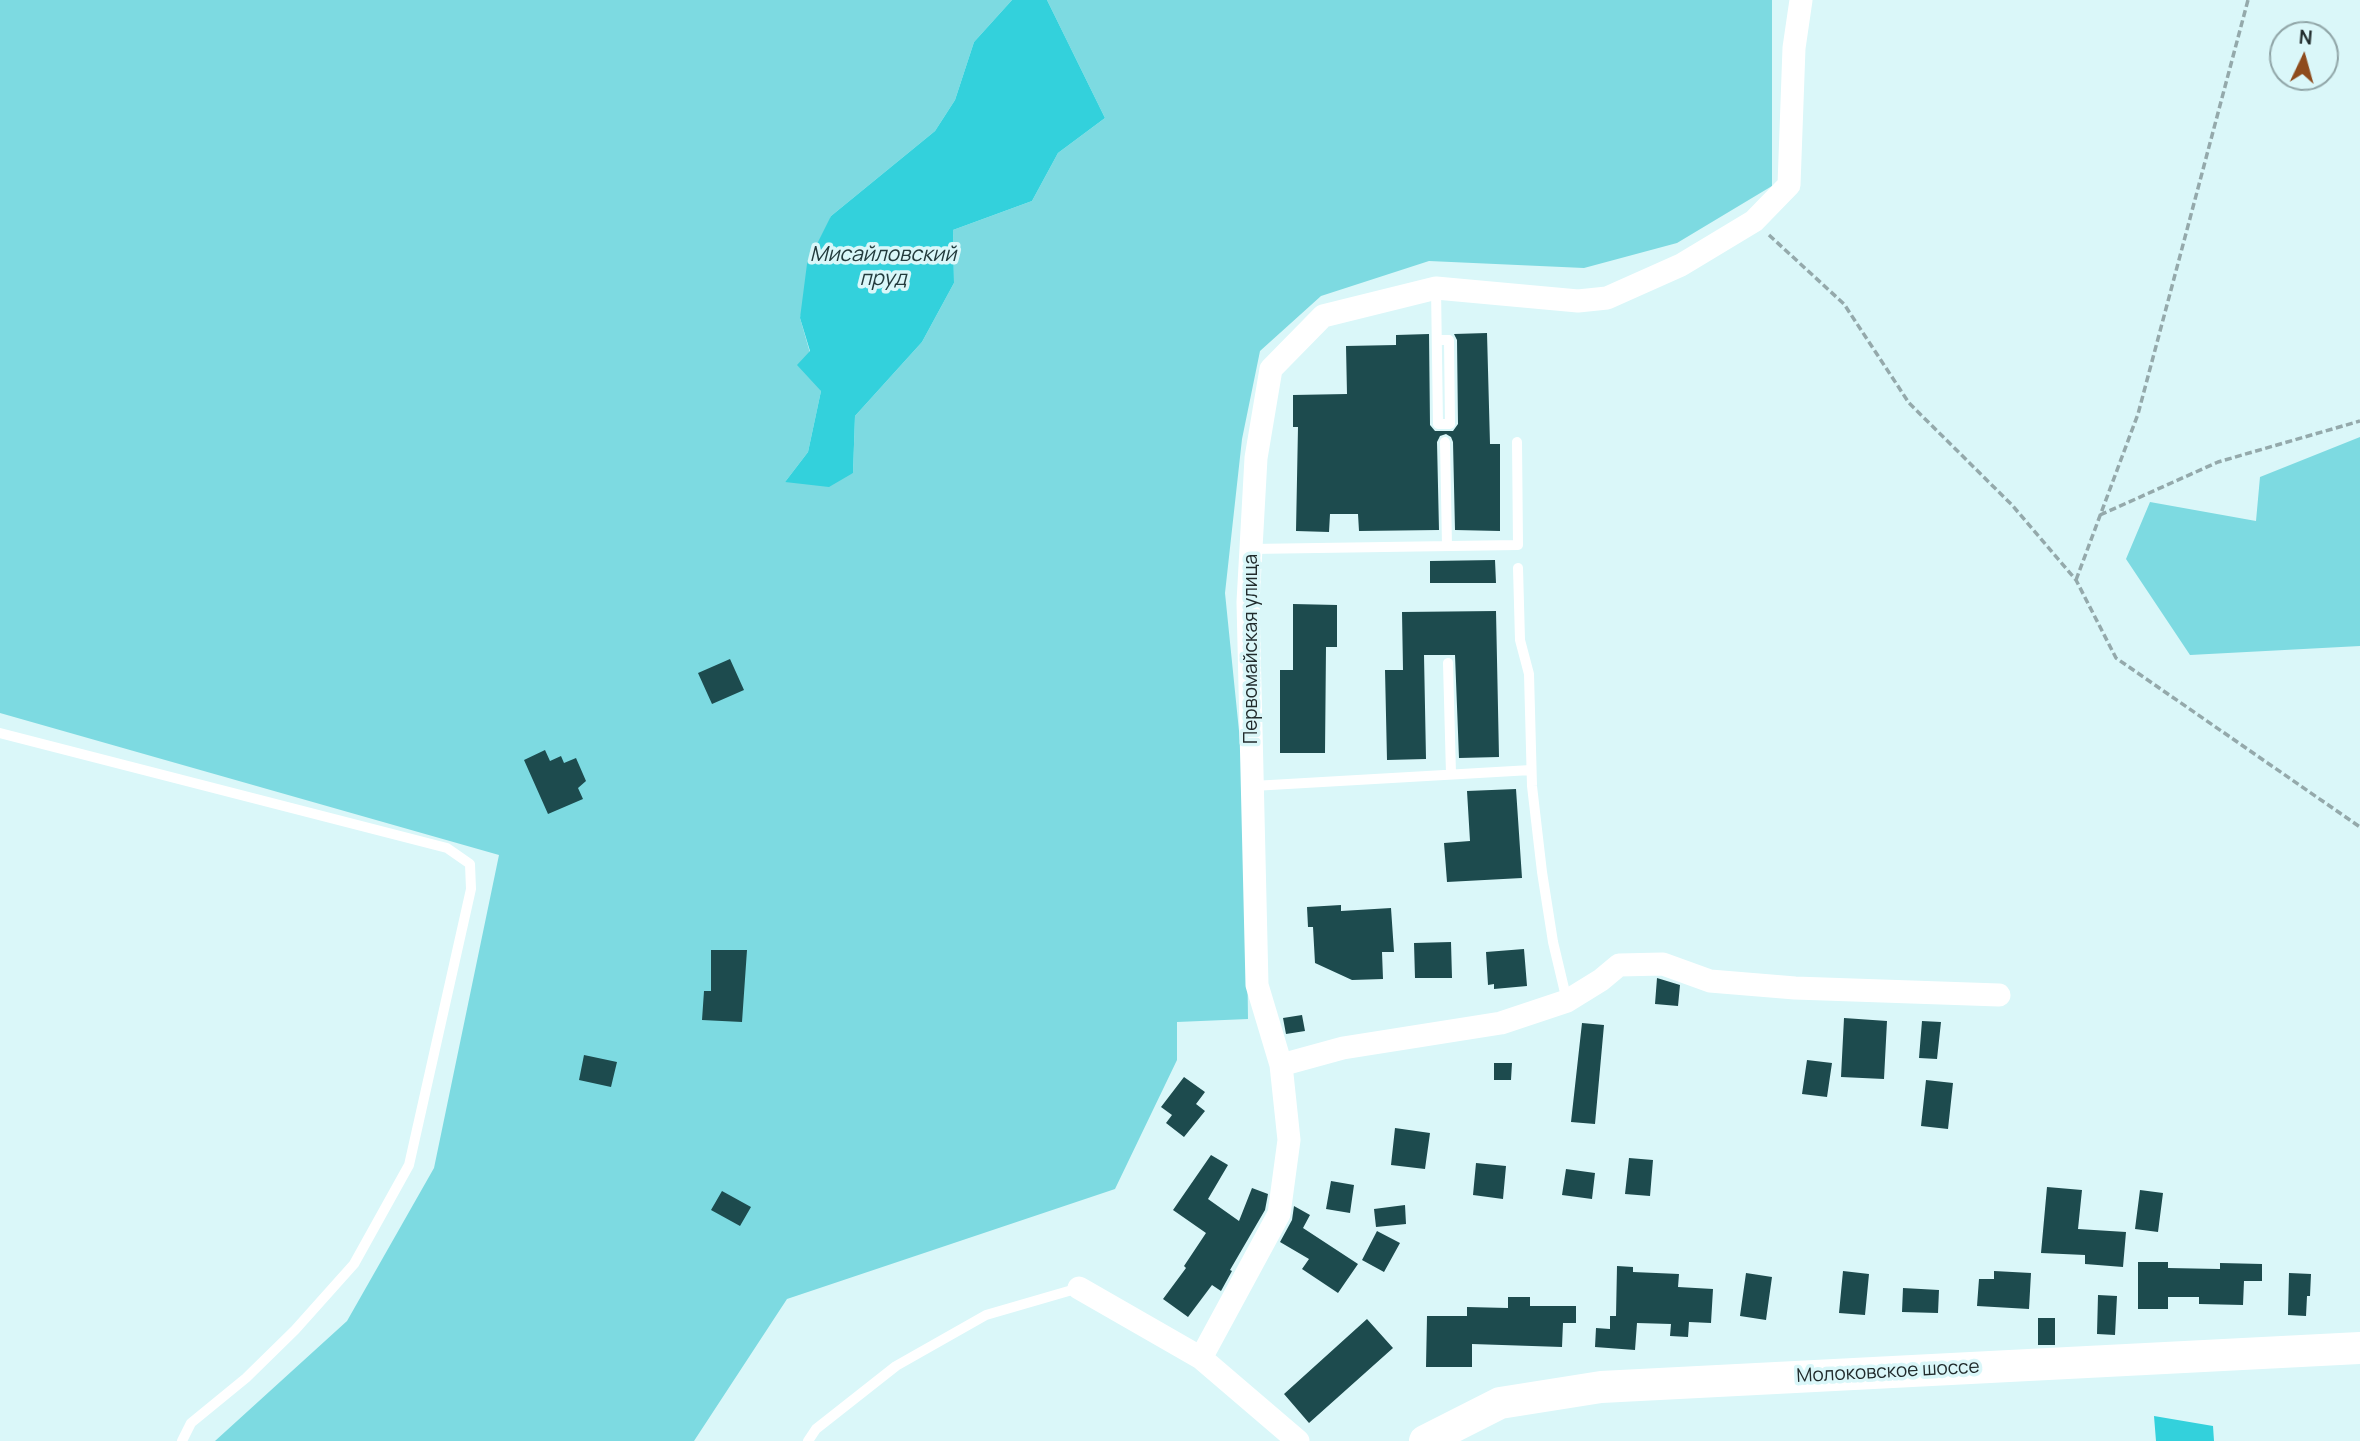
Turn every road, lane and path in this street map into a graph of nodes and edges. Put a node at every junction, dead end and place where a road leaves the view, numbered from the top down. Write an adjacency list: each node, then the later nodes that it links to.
1 (1801, 0): 3 (street, Первомайская улица)
2 (2248, 0): 9 (path)
3 (1754, 221): 4 (street, Первомайская улица); 13 (path)
4 (1436, 288): 5 (lane); 11 (street, Первомайская улица)
5 (1437, 340): 5 (lane)
6 (2360, 421): 9 (path)
7 (1446, 442): 10 (lane)
8 (1517, 442): 10 (lane)
9 (2101, 514): 13 (path)
10 (1447, 546): 11 (lane)
11 (1251, 550): 18 (street, Первомайская улица)
12 (1518, 568): 16 (lane)
13 (2076, 580): 19 (path)
14 (1448, 663): 17 (lane)
15 (0, 733): 26 (lane)
16 (1531, 770): 17 (lane); 21 (lane)
17 (1451, 774): 18 (lane)
18 (1253, 786): 22 (street, Первомайская улица)
19 (2360, 827)
20 (1999, 995): 21 (street)
21 (1567, 1001): 22 (street)
22 (1281, 1065): 25 (street, Первомайская улица)
23 (1079, 1288): 25 (street); 27 (lane)
24 (2360, 1348): 29 (main road, Молоковское шоссе)
25 (1201, 1358): 28 (street)
26 (182, 1441)
27 (808, 1441)
28 (1298, 1441)
29 (1425, 1441)

